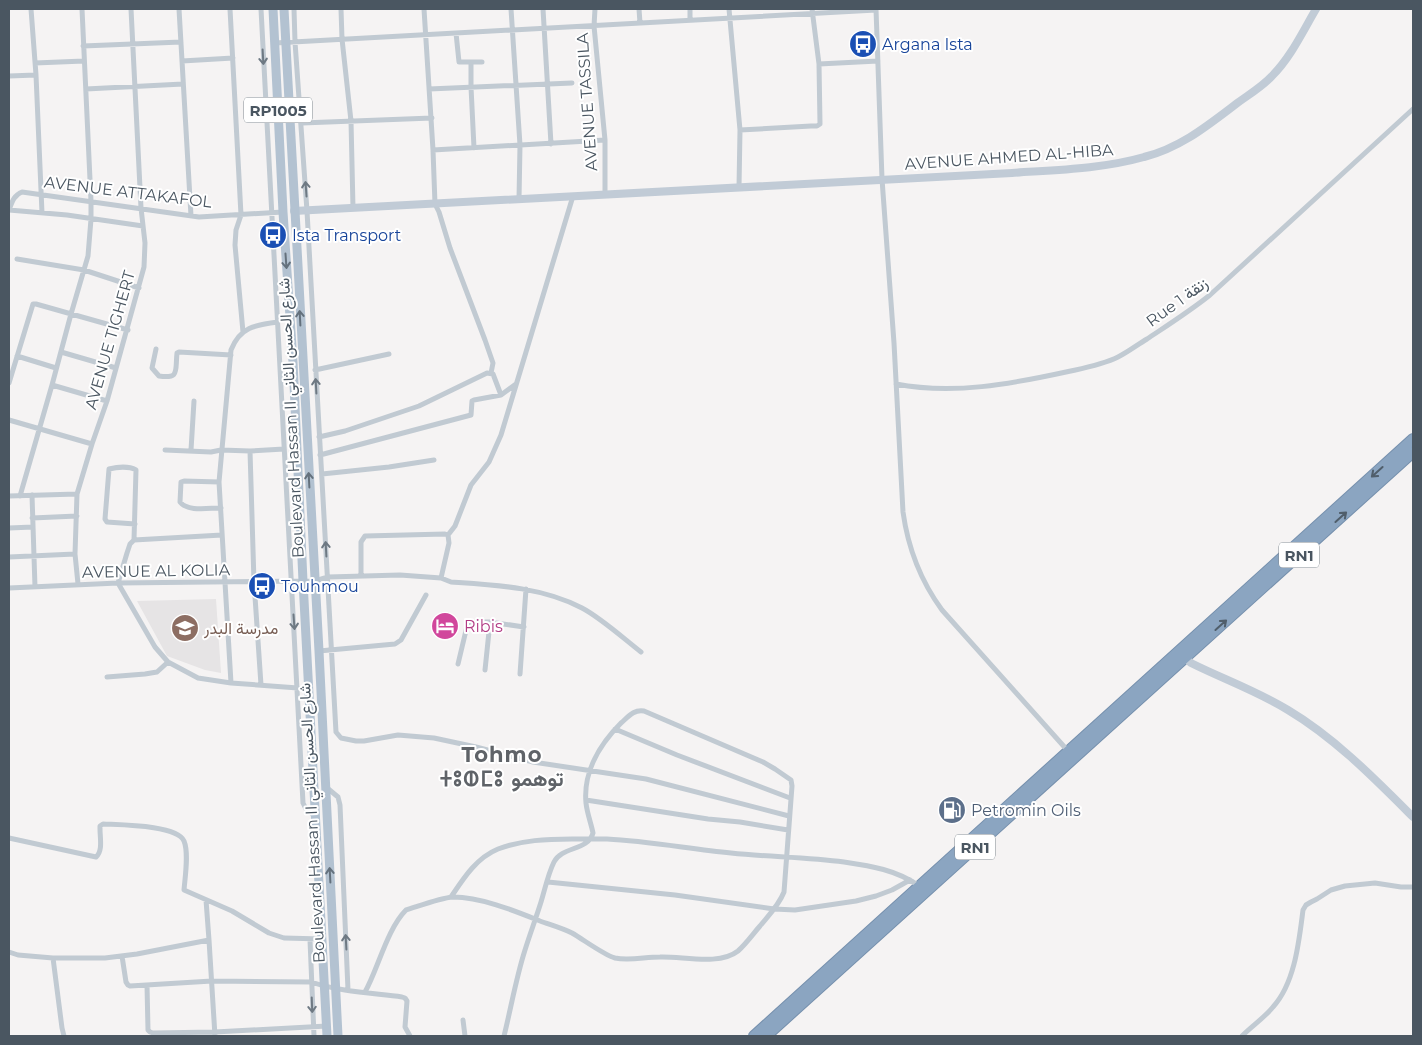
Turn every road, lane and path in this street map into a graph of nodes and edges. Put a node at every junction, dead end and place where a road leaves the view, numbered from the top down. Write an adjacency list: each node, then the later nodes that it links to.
1 (32, 9): 43 (street)
2 (82, 9): 37 (street)
3 (131, 9): 36 (street, AVENUE TIGHERT)
4 (179, 9): 32 (street)
5 (230, 9): 38 (street)
6 (261, 9): 81 (street, one-way to 81)
7 (273, 9): 35 (main road, Boulevard Hassan II شارع الحسن الثاني / RP1005)
8 (284, 9): 33 (main road, Boulevard Hassan II شارع الحسن الثاني / RP1005)
9 (294, 9): 34 (street)
10 (341, 9): 31 (street)
11 (424, 9): 30 (street)
12 (511, 9): 28 (street)
13 (543, 9): 27 (street)
14 (595, 9): 26 (street, AVENUE TASSILA)
15 (640, 9): 25 (street)
16 (690, 9): 24 (street)
17 (729, 9): 23 (street)
18 (770, 9): 22 (street)
19 (876, 9): 21 (street); 41 (street)
20 (1316, 9): 66 (street, AVENUE AHMED AL-HIBA)
21 (812, 11): 22 (street); 45 (street)
22 (770, 16): 23 (street)
23 (729, 18): 24 (street); 60 (street)
24 (690, 20): 25 (street)
25 (640, 23): 26 (street)
26 (594, 26): 27 (street); 61 (street, AVENUE TASSILA)
27 (543, 28): 28 (street); 50 (street)
28 (512, 30): 29 (street); 51 (street)
29 (456, 33): 30 (street); 44 (street)
30 (425, 35): 31 (street); 55 (street)
31 (342, 40): 34 (street); 58 (street)
32 (181, 42): 36 (street); 40 (street)
33 (286, 42): 34 (street); 35 (street); 79 (main road, Boulevard Hassan II شارع الحسن الثاني / RP1005)
34 (295, 42): 59 (street)
35 (275, 43): 78 (main road, Boulevard Hassan II شارع الحسن الثاني / RP1005)
36 (133, 44): 37 (street); 53 (street, AVENUE TIGHERT)
37 (83, 46): 39 (street)
38 (233, 58): 40 (street); 82 (street)
39 (84, 61): 43 (street); 54 (street)
40 (182, 61): 49 (street)
41 (878, 61): 45 (street); 66 (street)
42 (482, 62): 44 (street)
43 (35, 63): 46 (street)
44 (471, 63): 52 (street)
45 (818, 64): 60 (street)
46 (36, 75): 47 (street); 68 (street)
47 (9, 76)
48 (572, 82): 50 (street)
49 (183, 84): 53 (street); 83 (street)
50 (547, 84): 51 (street); 62 (street)
51 (516, 85): 52 (street); 63 (street)
52 (471, 86): 55 (street); 64 (street)
53 (135, 87): 54 (street); 74 (street, AVENUE TIGHERT)
54 (86, 89): 72 (street)
55 (429, 89): 57 (street)
56 (1413, 109): 104 (street, Rue 1 زنقة)
57 (432, 118): 58 (street); 65 (street)
58 (351, 121): 59 (street); 75 (street)
59 (302, 123): 77 (street, one-way to 59)
60 (740, 130): 67 (street)
61 (604, 140): 62 (street); 69 (street, AVENUE TASSILA)
62 (551, 144): 63 (street)
63 (520, 145): 64 (street); 71 (street)
64 (474, 148): 65 (street)
65 (433, 150): 73 (street)
66 (882, 179): 67 (street, AVENUE AHMED AL-HIBA); 104 (street)
67 (739, 187): 69 (street, AVENUE AHMED AL-HIBA)
68 (42, 194): 72 (street, AVENUE ATTAKAFOL); 76 (street, AVENUE ATTAKAFOL); 80 (street)
69 (605, 194): 70 (street, AVENUE AHMED AL-HIBA)
70 (573, 196): 71 (street, AVENUE AHMED AL-HIBA); 103 (street)
71 (519, 199): 73 (street, AVENUE AHMED AL-HIBA)
72 (91, 201): 74 (street, AVENUE ATTAKAFOL); 84 (street)
73 (434, 204): 75 (street, AVENUE AHMED AL-HIBA); 101 (street)
74 (141, 208): 83 (street, AVENUE ATTAKAFOL); 85 (street, AVENUE TIGHERT)
75 (353, 208): 77 (street, AVENUE AHMED AL-HIBA)
76 (9, 210): 80 (street)
77 (307, 211): 79 (street, AVENUE AHMED AL-HIBA); 100 (street)
78 (283, 212): 79 (main road); 81 (street, AVENUE ATTAKAFOL); 143 (main road, Boulevard Hassan II شارع الحسن الثاني, one-way to 143)
79 (294, 212): 144 (main road, Boulevard Hassan II شارع الحسن الثاني, one-way to 79)
80 (42, 213): 84 (street)
81 (271, 213): 82 (street, AVENUE ATTAKAFOL); 90 (street)
82 (241, 215): 83 (street, AVENUE ATTAKAFOL); 92 (street)
83 (191, 216)
84 (91, 219): 85 (street); 87 (street)
85 (143, 226): 88 (street, AVENUE TIGHERT)
86 (17, 259): 87 (street)
87 (84, 270): 88 (street); 89 (street)
88 (139, 288): 91 (street, AVENUE TIGHERT)
89 (71, 314): 91 (street); 94 (street); 97 (street)
90 (278, 322): 92 (street); 114 (street)
91 (128, 330): 99 (street, AVENUE TIGHERT)
92 (243, 332): 96 (street)
93 (156, 349): 96 (street)
94 (61, 352): 98 (street); 99 (street)
95 (389, 354): 100 (street)
96 (231, 355): 117 (street)
97 (17, 356): 98 (street); 102 (street)
98 (56, 368): 105 (street)
99 (116, 368): 107 (street, AVENUE TIGHERT)
100 (316, 370): 111 (street, one-way to 100)
101 (491, 373): 106 (street); 111 (street)
102 (9, 383)
103 (516, 384): 106 (street); 135 (street)
104 (896, 384): 169 (street)
105 (52, 385): 107 (street); 110 (street)
106 (501, 395): 120 (street)
107 (107, 401): 113 (street, AVENUE TIGHERT)
108 (194, 401): 116 (street)
109 (9, 420): 110 (street)
110 (39, 430): 113 (street); 127 (street)
111 (320, 437): 120 (street)
112 (1413, 439): 159 (highway, RN1, one-way to 159)
113 (92, 444): 124 (street, AVENUE TIGHERT)
114 (284, 449): 118 (street); 146 (street)
115 (166, 450): 116 (street)
116 (191, 450): 117 (street)
117 (221, 450): 118 (street); 123 (street)
118 (250, 451): 145 (street)
119 (1413, 452): 159 (highway, RN1, one-way to 119)
120 (320, 455): 122 (street)
121 (434, 460): 122 (street)
122 (322, 474): 141 (street, one-way to 122)
123 (219, 482): 128 (street); 128 (street)
124 (77, 494): 125 (street); 129 (street, AVENUE TIGHERT)
125 (32, 495): 127 (street); 130 (street)
126 (9, 496): 127 (street)
127 (20, 496)
128 (220, 508): 134 (street)
129 (77, 516): 130 (street); 137 (street, AVENUE TIGHERT)
130 (32, 518): 133 (street)
131 (136, 524): 131 (street); 136 (street)
132 (9, 528): 133 (street)
133 (33, 528): 138 (street)
134 (222, 535): 136 (street); 148 (street)
135 (448, 535): 140 (street); 142 (street)
136 (134, 540): 147 (street)
137 (75, 554): 138 (street); 149 (street, AVENUE TIGHERT)
138 (34, 556): 139 (street); 150 (street)
139 (9, 557)
140 (361, 576): 141 (street, AVENUE AL KOLIA); 142 (street, AVENUE AL KOLIA)
141 (328, 577): 144 (street, AVENUE AL KOLIA); 156 (street)
142 (441, 578): 152 (street, AVENUE AL KOLIA)
143 (303, 581): 144 (street, AVENUE AL KOLIA); 146 (street, AVENUE AL KOLIA); 175 (main road, Boulevard Hassan II شارع الحسن الثاني)
144 (315, 581): 157 (main road, Boulevard Hassan II شارع الحسن الثاني)
145 (254, 582): 146 (street, AVENUE AL KOLIA); 148 (street, AVENUE AL KOLIA); 166 (street)
146 (291, 582): 167 (street, one-way to 167)
147 (118, 583): 148 (street, AVENUE AL KOLIA); 149 (street, AVENUE AL KOLIA); 160 (street)
148 (226, 583): 165 (street)
149 (78, 584): 150 (street, AVENUE AL KOLIA)
150 (35, 587): 151 (street, AVENUE AL KOLIA)
151 (9, 588)
152 (526, 589): 155 (street); 158 (street, AVENUE AL KOLIA)
153 (426, 595): 156 (street)
154 (490, 622): 155 (street); 161 (street); 162 (street)
155 (524, 627): 163 (street)
156 (331, 650): 157 (street); 170 (street)
157 (319, 651): 171 (main road, Boulevard Hassan II شارع الحسن الثاني)
158 (641, 652)
159 (1182, 655): 169 (highway, RN1); 176 (street); 214 (highway, RN1)
160 (168, 662): 164 (street); 165 (street)
161 (458, 664)
162 (485, 670)
163 (520, 674)
164 (107, 677)
165 (231, 683): 166 (street)
166 (261, 685): 167 (street)
167 (298, 688): 175 (street)
168 (616, 729): 170 (street); 172 (street); 172 (street)
169 (1068, 751): 183 (highway, RN1)
170 (590, 770): 173 (street); 174 (street)
171 (325, 786): 199 (main road, Boulevard Hassan II شارع الحسن الثاني, one-way to 171); 200 (street, one-way to 171)
172 (790, 798): 174 (street)
173 (586, 800): 177 (street); 179 (street)
174 (789, 816): 177 (street)
175 (316, 817): 189 (main road, Boulevard Hassan II شارع الحسن الثاني)
176 (1413, 817)
177 (788, 830): 180 (street)
178 (9, 838): 186 (street)
179 (591, 839): 180 (street); 182 (street); 185 (street)
180 (786, 857): 181 (street); 187 (street)
181 (910, 880): 183 (street); 187 (street)
182 (548, 882): 187 (street); 188 (street)
183 (920, 887): 213 (highway, RN1)
184 (1413, 887): 215 (street)
185 (451, 897): 188 (street); 201 (street)
186 (206, 900): 190 (street); 191 (street)
187 (774, 909): 188 (street)
188 (535, 919): 212 (street)
189 (322, 939): 191 (street); 198 (main road, Boulevard Hassan II شارع الحسن الثاني)
190 (209, 940): 193 (street); 195 (street)
191 (310, 940): 196 (street)
192 (9, 952): 194 (street)
193 (122, 956): 194 (street); 197 (street)
194 (53, 958): 206 (street)
195 (212, 981): 196 (street); 197 (street); 205 (street)
196 (311, 982): 198 (street); 203 (street, one-way to 203)
197 (147, 985): 205 (street)
198 (325, 986): 199 (street); 204 (main road, Boulevard Hassan II شارع الحسن الثاني)
199 (335, 988): 200 (street); 209 (main road, Boulevard Hassan II شارع الحسن الثاني)
200 (348, 990): 201 (street)
201 (365, 992): 210 (street)
202 (463, 1020): 211 (street)
203 (313, 1026): 204 (street); 205 (street); 207 (street)
204 (327, 1026): 208 (main road, Boulevard Hassan II شارع الحسن الثاني)
205 (215, 1034)
206 (64, 1036)
207 (314, 1036)
208 (327, 1036)
209 (338, 1036)
210 (410, 1036)
211 (465, 1036)
212 (504, 1036)
213 (754, 1036)
214 (766, 1036)
215 (1242, 1036)

